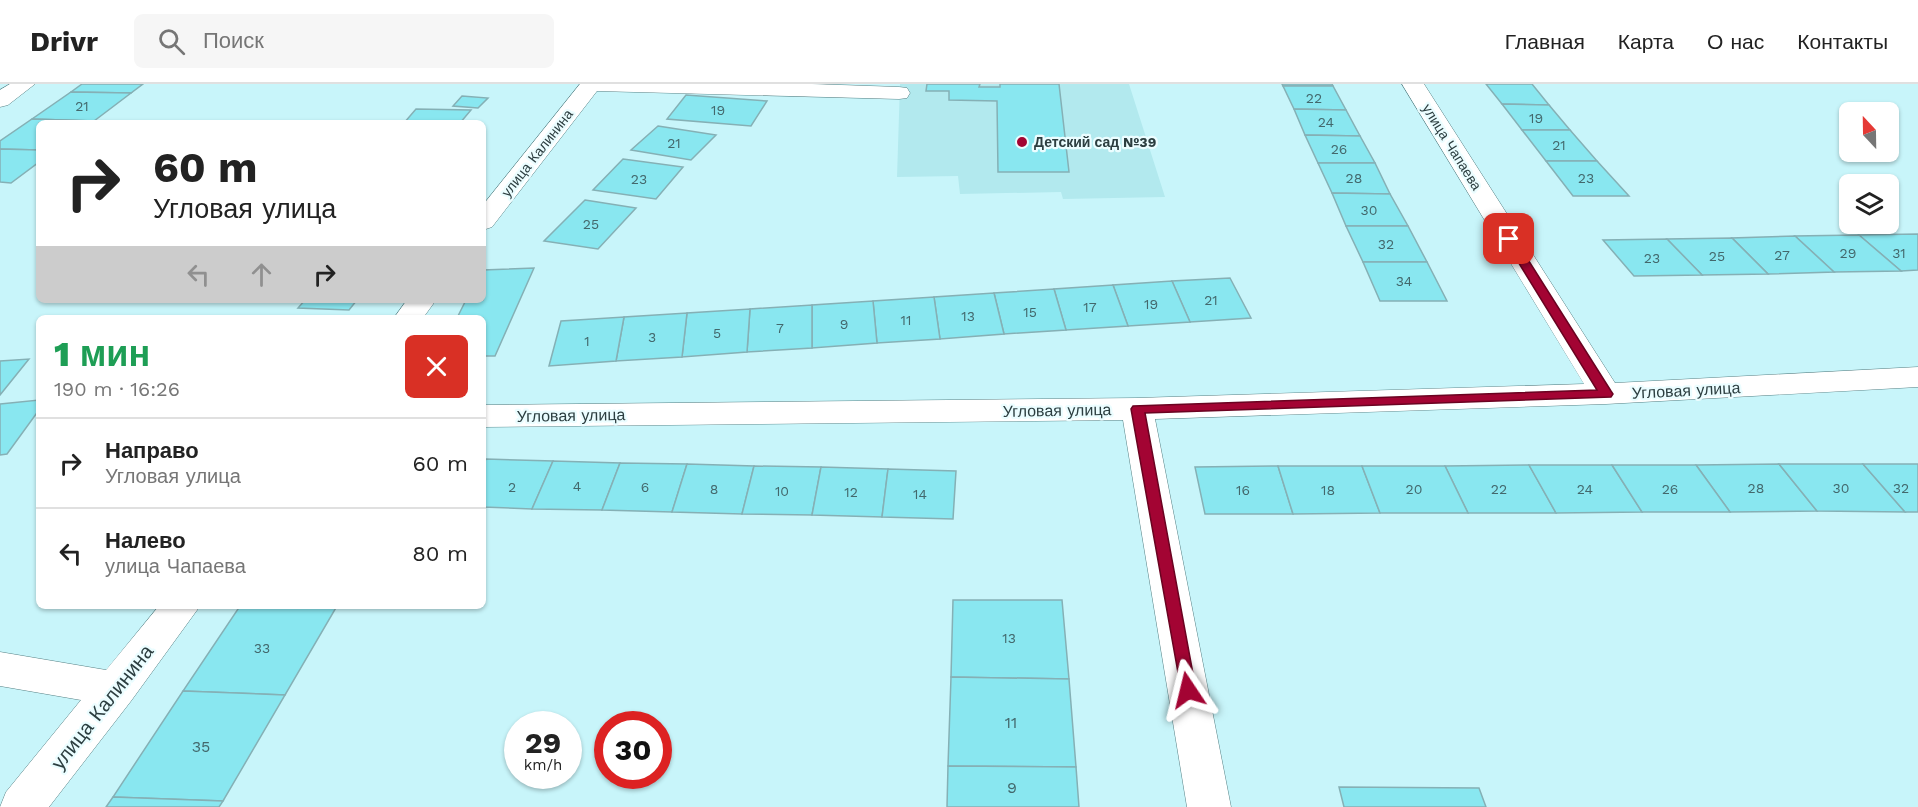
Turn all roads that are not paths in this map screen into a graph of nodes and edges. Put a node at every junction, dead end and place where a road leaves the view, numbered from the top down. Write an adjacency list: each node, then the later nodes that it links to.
1 (24, 84): 5 (street)
2 (591, 84): 4 (street); 6 (street, улица Калинина)
3 (1413, 84): 10 (street, улица Чапаева)
4 (899, 93)
5 (0, 100)
6 (486, 218)
7 (420, 303): 8 (street)
8 (410, 315)
9 (1918, 377): 10 (street, Угловая улица)
10 (1606, 394): 11 (street, Угловая улица)
11 (1137, 409): 12 (street, Угловая улица); 17 (street)
12 (486, 416)
13 (179, 609): 15 (street, улица Калинина)
14 (0, 669): 15 (street)
15 (117, 689): 16 (street, улица Калинина)
16 (22, 807)
17 (1209, 807)

